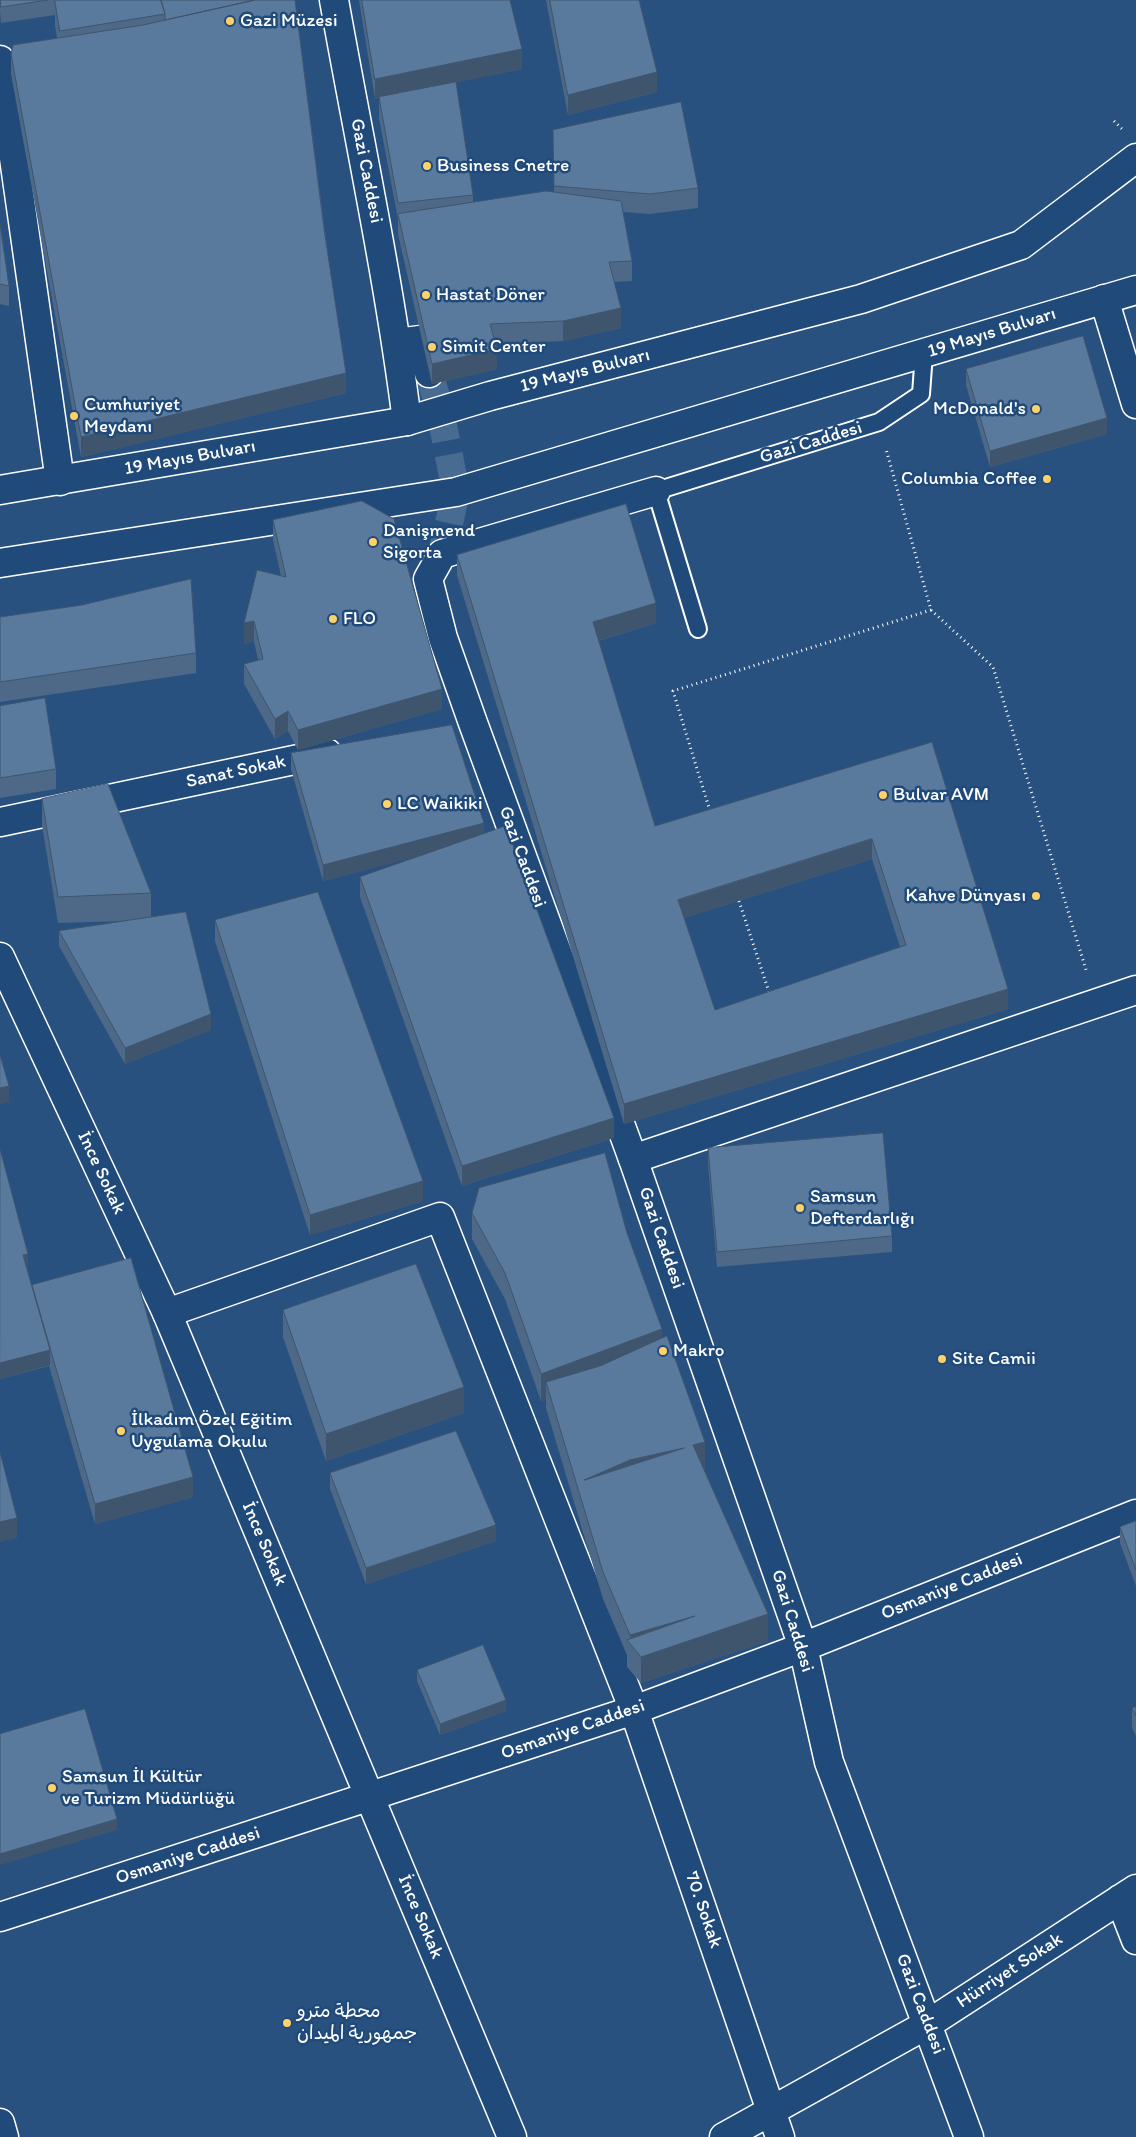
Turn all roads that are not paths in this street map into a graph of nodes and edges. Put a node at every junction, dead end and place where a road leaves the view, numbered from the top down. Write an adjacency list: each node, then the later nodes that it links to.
1 (334, 0): 6 (street, Gazi Caddesi)
2 (0, 60): 11 (street)
3 (1136, 158): 10 (street, 19 Mayıs Bulvarı)
4 (1136, 290): 5 (street, 19 Mayıs Bulvarı)
5 (1104, 299): 7 (street, 19 Mayıs Bulvarı); 9 (street)
6 (397, 343): 8 (street); 10 (street, Gazi Caddesi)
7 (924, 353): 13 (lane, Gazi Caddesi); 14 (street, 19 Mayıs Bulvarı)
8 (429, 373)
9 (1136, 404)
10 (407, 421): 11 (street, 19 Mayıs Bulvarı)
11 (60, 481): 12 (street, 19 Mayıs Bulvarı)
12 (0, 490)
13 (656, 491): 15 (lane); 20 (street, Gazi Caddesi)
14 (0, 563)
15 (698, 628)
16 (347, 749): 17 (street, Sanat Sokak)
17 (0, 822)
18 (0, 957): 21 (street, İnce Sokak)
19 (1136, 990): 20 (street)
20 (633, 1159): 23 (street, Gazi Caddesi)
21 (167, 1313): 24 (street, 70. Sokak); 25 (street, İnce Sokak)
22 (1136, 1514): 23 (street, Osmaniye Caddesi)
23 (803, 1647): 24 (street, Osmaniye Caddesi); 29 (street, Gazi Caddesi)
24 (634, 1710): 25 (street, Osmaniye Caddesi); 30 (street, 70. Sokak)
25 (370, 1797): 27 (street, Osmaniye Caddesi); 33 (street, İnce Sokak)
26 (1128, 1894): 28 (street); 29 (street, Hürriyet Sokak)
27 (0, 1917)
28 (1136, 1940)
29 (928, 2024): 30 (street, Hürriyet Sokak); 36 (street, Gazi Caddesi)
30 (772, 2111): 34 (street, Hürriyet Sokak); 35 (street, 70. Sokak)
31 (0, 2123): 32 (street)
32 (4, 2137)
33 (512, 2137)
34 (724, 2137)
35 (780, 2137)
36 (969, 2137)

